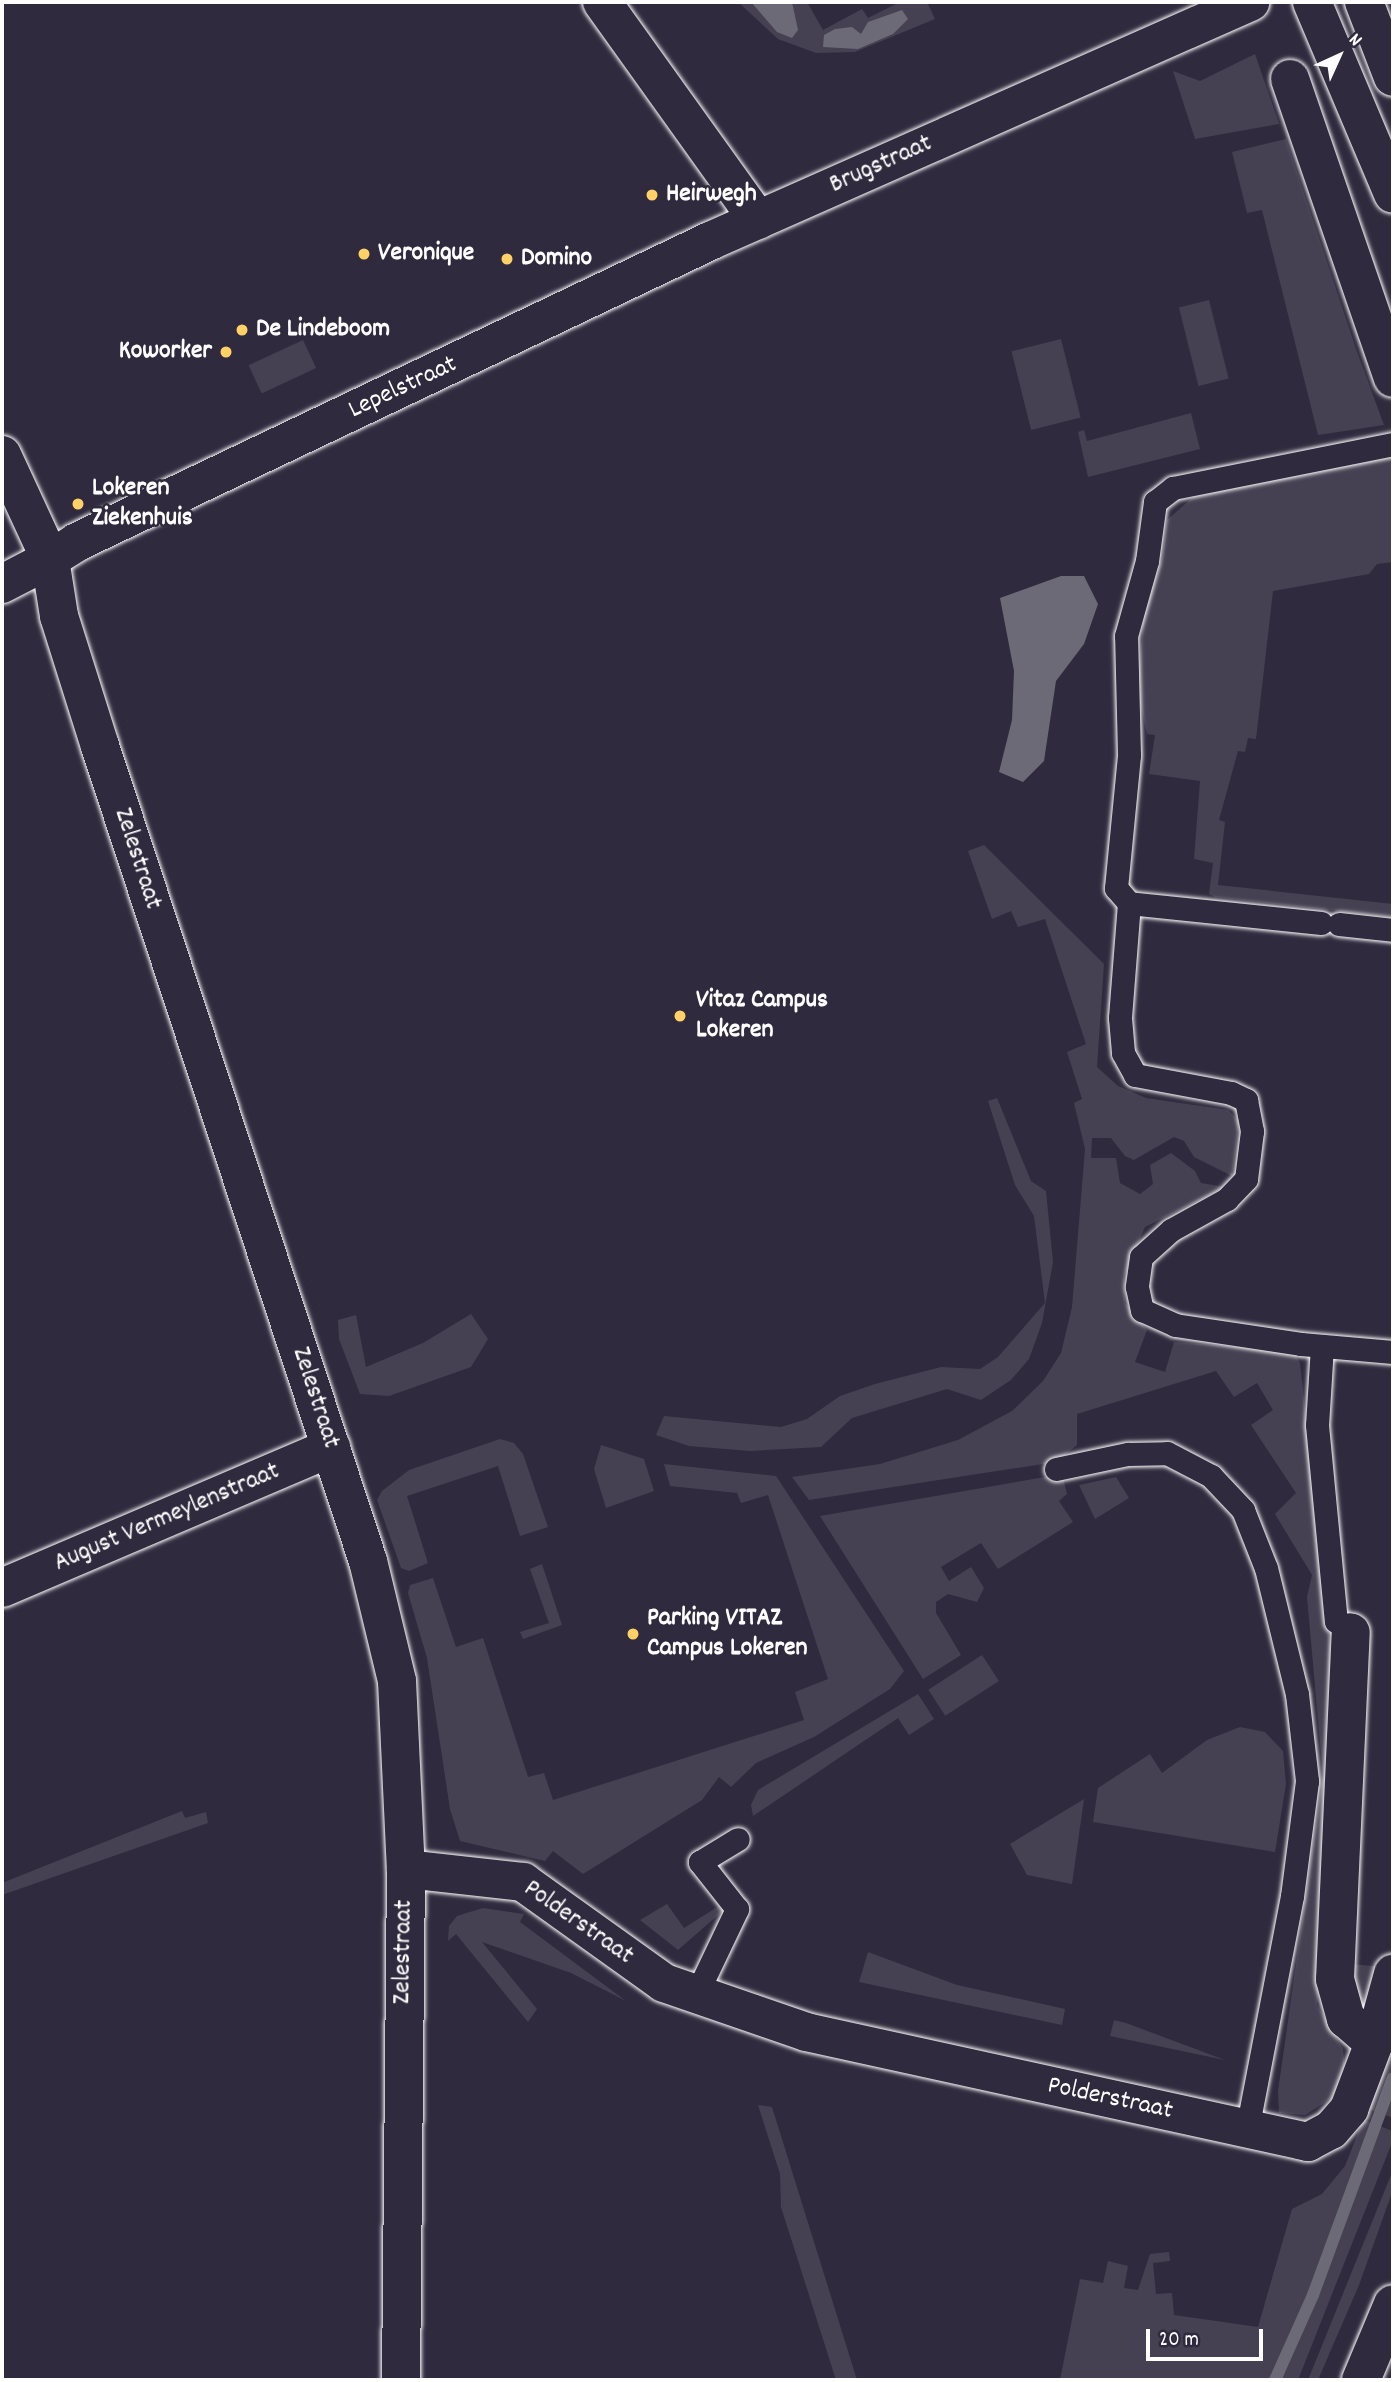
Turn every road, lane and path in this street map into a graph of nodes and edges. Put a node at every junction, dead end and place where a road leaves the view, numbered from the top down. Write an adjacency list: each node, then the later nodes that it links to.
1 (601, 2): 8 (street)
2 (1250, 2): 8 (street, Brugstraat)
3 (1312, 2): 7 (street)
4 (1364, 2): 5 (street)
5 (1393, 77)
6 (1290, 79): 9 (street)
7 (1393, 194)
8 (758, 220): 12 (street, Lepelstraat)
9 (1393, 379)
10 (1393, 444): 14 (lane)
11 (2, 455): 12 (street, Zelestraat)
12 (50, 559): 13 (street, Lepelstraat); 18 (street, Zelestraat)
13 (2, 584)
14 (1129, 903): 15 (lane); 16 (lane)
15 (1393, 930)
16 (1322, 1346): 17 (lane); 21 (lane)
17 (1393, 1352)
18 (331, 1448): 20 (street, August Vermeylenstraat); 23 (street, Zelestraat)
19 (1056, 1469): 27 (lane)
20 (2, 1588)
21 (1351, 1632): 26 (street)
22 (738, 1839): 25 (lane)
23 (406, 1869): 25 (street, Polderstraat); 29 (street, Zelestraat)
24 (1393, 1974): 26 (street, Polderstraat)
25 (695, 1997): 27 (street, Polderstraat)
26 (1374, 2043): 27 (street, Polderstraat)
27 (1247, 2129)
28 (1393, 2304): 30 (street)
29 (401, 2380)
30 (1361, 2380)

